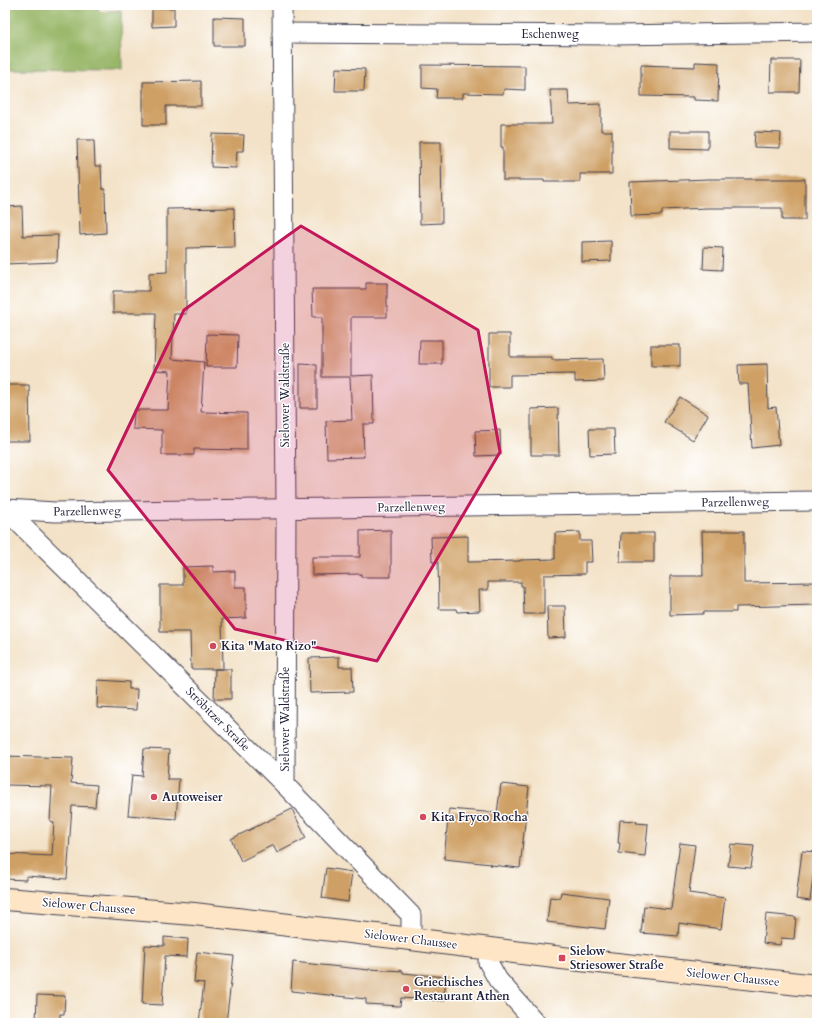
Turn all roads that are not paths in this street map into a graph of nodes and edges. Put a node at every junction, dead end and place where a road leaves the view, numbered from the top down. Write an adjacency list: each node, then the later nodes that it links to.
1 (282, 5): 3 (street, Sielower Waldstraße)
2 (817, 32): 3 (street, Eschenweg)
3 (282, 33): 5 (street, Sielower Waldstraße)
4 (817, 501): 5 (street, Parzellenweg)
5 (286, 508): 6 (street, Parzellenweg); 7 (street, Sielower Waldstraße)
6 (5, 509): 7 (street, Ströbitzer Straße)
7 (285, 785): 9 (street, Ströbitzer Straße)
8 (5, 899): 9 (main road, Sielower Chaussee)
9 (411, 939): 10 (main road, Sielower Chaussee)
10 (490, 949): 11 (main road, Sielower Chaussee); 12 (street)
11 (817, 986)
12 (536, 1023)

